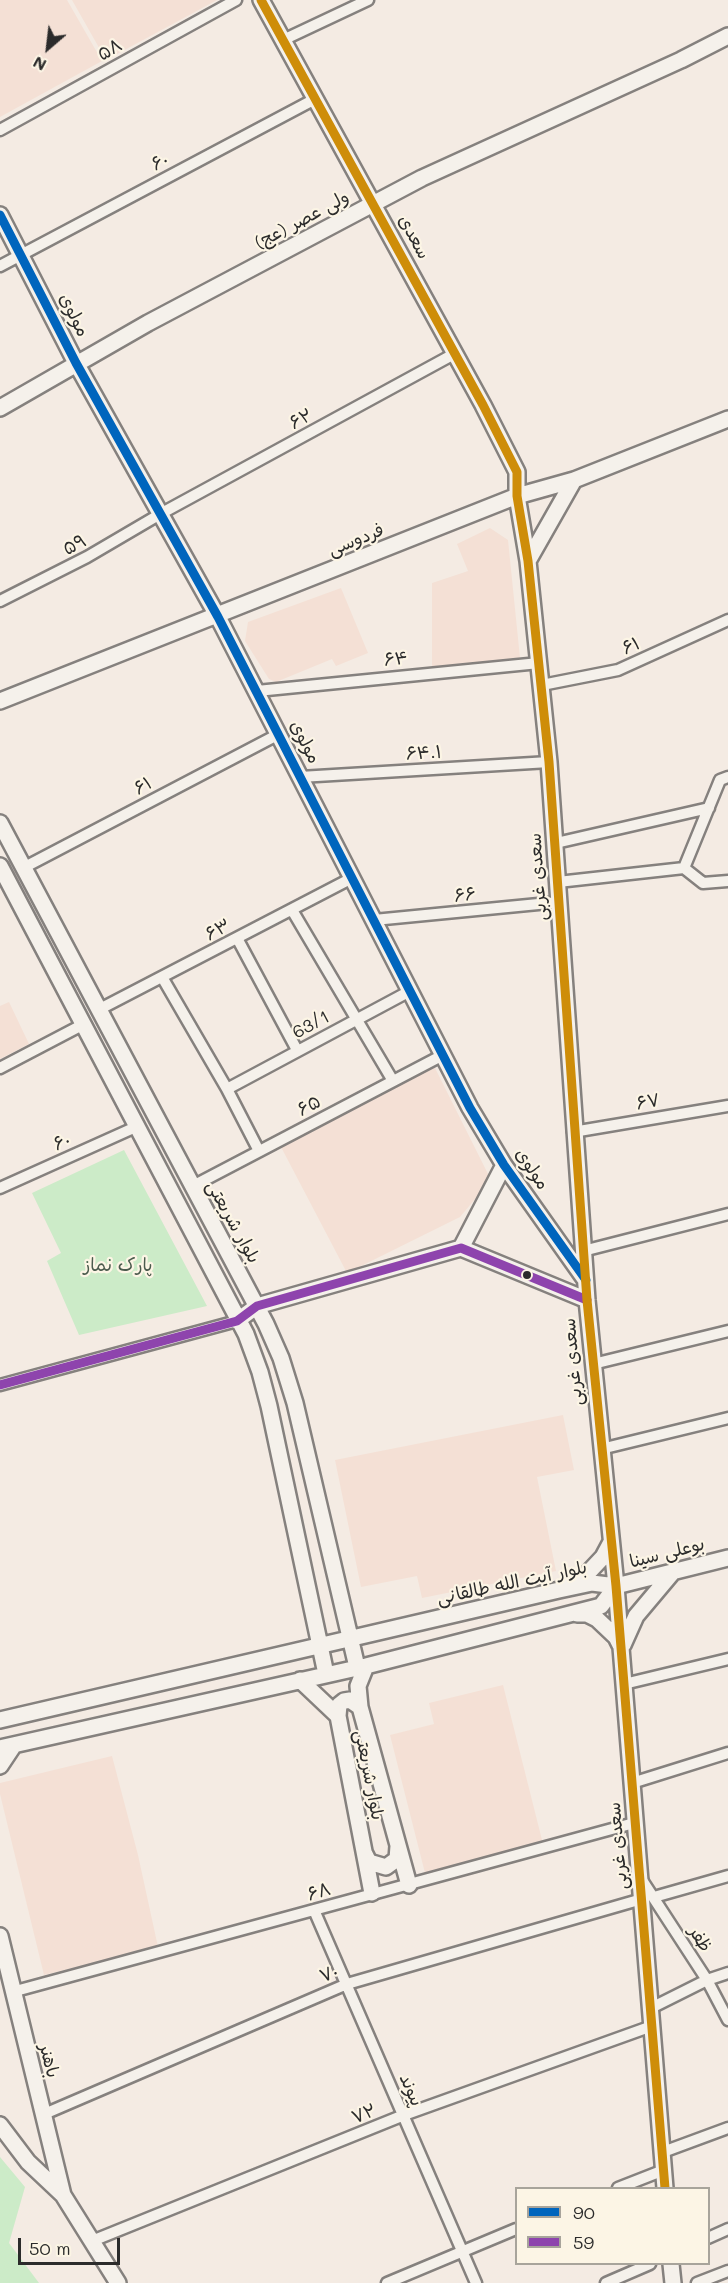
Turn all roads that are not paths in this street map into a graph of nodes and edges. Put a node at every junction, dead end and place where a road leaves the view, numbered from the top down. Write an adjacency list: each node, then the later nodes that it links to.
1 (236, 0): 7 (street, ۵۸)
2 (261, 0): 5 (main road, سعدی)
3 (368, 0): 5 (street)
4 (728, 36): 8 (main road, ولی عصر (عج))
5 (283, 40): 6 (main road, سعدی)
6 (315, 99): 8 (main road, سعدی); 10 (street, ۶۰)
7 (0, 130)
8 (374, 204): 12 (main road, سعدی); 13 (main road, ولی عصر (عج))
9 (0, 215): 10 (main road, مولوی)
10 (21, 254): 11 (street, ۶۰); 13 (main road, مولوی)
11 (0, 266)
12 (454, 354): 17 (main road, سعدی); 18 (street, ۶۲)
13 (76, 363): 14 (main road, ولی عصر (عج)); 18 (main road, مولوی)
14 (0, 408)
15 (728, 419): 16 (main road, فردوسی)
16 (574, 480): 17 (main road, فردوسی); 19 (main road)
17 (518, 496): 19 (main road, سعدی غربی); 21 (main road, فردوسی)
18 (162, 513): 20 (street, ۵۹); 21 (main road, مولوی)
19 (528, 561): 23 (main road, سعدی غربی)
20 (0, 601)
21 (218, 616): 25 (main road, مولوی); 26 (main road, فردوسی)
22 (728, 620): 24 (street, ۶۱)
23 (539, 663): 24 (main road, سعدی غربی); 25 (street, ۶۴)
24 (542, 685): 28 (main road, سعدی غربی)
25 (257, 691): 27 (main road, مولوی)
26 (0, 701)
27 (279, 734): 29 (main road, مولوی); 34 (street, ۶۱)
28 (549, 762): 29 (street, ۶۴.۱); 33 (main road, سعدی غربی)
29 (300, 777): 37 (main road, مولوی)
30 (728, 777): 31 (street)
31 (709, 808): 33 (street); 35 (street)
32 (0, 824): 34 (main road, بلوار شریعتی)
33 (556, 843): 39 (main road, سعدی غربی)
34 (23, 868): 46 (main road, بلوار شریعتی)
35 (684, 868): 38 (street); 39 (street)
36 (1, 871): 48 (main road)
37 (352, 878): 41 (street, ۶۳); 42 (main road, مولوی)
38 (728, 881)
39 (558, 882): 40 (main road, سعدی غربی)
40 (559, 902): 42 (street, ۶۶); 56 (main road, سعدی غربی)
41 (292, 910): 43 (street, ۶۳); 47 (street)
42 (374, 920): 45 (main road, مولوی)
43 (237, 938): 44 (street, ۶۳); 49 (street)
44 (162, 977): 46 (street, ۶۳); 53 (street)
45 (410, 991): 47 (street, 63/1); 50 (main road, مولوی)
46 (98, 1010): 59 (main road, بلوار شریعتی)
47 (356, 1019): 49 (street, 63/1); 52 (street)
48 (84, 1024): 51 (street); 55 (main road)
49 (297, 1050): 53 (street, 63/1)
50 (443, 1055): 52 (street, ۶۵); 58 (main road, مولوی)
51 (0, 1068)
52 (393, 1081): 57 (street, ۶۵)
53 (227, 1089): 57 (street)
54 (728, 1106): 56 (street, ۶۷)
55 (138, 1126): 60 (street, ۶۰); 67 (main road)
56 (573, 1132): 63 (main road, سعدی غربی)
57 (259, 1151): 59 (street, ۶۵)
58 (504, 1165): 62 (main road); 64 (main road, مولوی)
59 (191, 1187): 66 (main road, بلوار شریعتی)
60 (0, 1188)
61 (728, 1214): 63 (street)
62 (461, 1248): 65 (main road); 66 (main road)
63 (583, 1251): 64 (main road, سعدی غربی)
64 (586, 1280): 65 (main road, سعدی غربی)
65 (587, 1300): 69 (main road, سعدی غربی)
66 (257, 1306): 67 (main road); 79 (main road, بلوار شریعتی)
67 (237, 1321): 70 (street); 80 (main road)
68 (728, 1331): 69 (street)
69 (593, 1364): 72 (main road, سعدی غربی)
70 (0, 1385)
71 (728, 1418): 72 (street)
72 (601, 1449): 73 (main road, سعدی غربی)
73 (611, 1542): 76 (main road, سعدی غربی); 77 (main road)
74 (728, 1558): 75 (main road, بوعلی سینا)
75 (673, 1572): 76 (main road, بوعلی سینا); 81 (main road)
76 (616, 1586): 77 (main road, بلوار آیت الله طالقانی); 78 (main road); 81 (main road, سعدی غربی)
77 (559, 1590): 79 (main road, بلوار آیت الله طالقانی)
78 (565, 1614): 81 (main road); 83 (main road)
79 (351, 1639): 80 (main road, بلوار آیت الله طالقانی); 83 (main road, بلوار شریعتی)
80 (320, 1647): 84 (main road); 89 (main road, بلوار آیت الله طالقانی)
81 (621, 1648): 86 (main road, سعدی غربی)
82 (728, 1659): 86 (street)
83 (361, 1667): 84 (main road); 87 (main road, بلوار شریعتی)
84 (326, 1674): 85 (main road)
85 (300, 1680): 88 (main road, بلوار شریعتی); 90 (main road)
86 (624, 1684): 93 (main road, سعدی غربی)
87 (360, 1707): 88 (main road); 95 (main road, بلوار شریعتی)
88 (338, 1716): 96 (main road, بلوار شریعتی)
89 (4, 1717)
90 (7, 1747): 92 (main road)
91 (728, 1753): 93 (street)
92 (0, 1766)
93 (632, 1783): 94 (main road, سعدی غربی)
94 (634, 1823): 98 (street, ۶۸); 100 (main road, سعدی غربی)
95 (398, 1845): 96 (main road); 98 (main road, بلوار شریعتی)
96 (365, 1854): 99 (main road, بلوار شریعتی)
97 (728, 1876): 100 (street, ۷۰)
98 (409, 1885): 99 (street, ۶۸)
99 (372, 1893): 101 (street, ۶۸)
100 (648, 1898): 104 (street, ظفر); 105 (street, ۷۰); 107 (main road, سعدی غربی)
101 (314, 1910): 105 (street, پیوند); 106 (street, ۶۸)
102 (0, 1936): 106 (main road, باهنر)
103 (728, 1973): 104 (street)
104 (707, 1980): 107 (street); 108 (street, ظفر)
105 (347, 1984): 110 (street, ۷۰); 111 (street, پیوند)
106 (12, 1992): 110 (main road, باهنر)
107 (651, 2008): 109 (main road, سعدی غربی)
108 (728, 2020)
109 (652, 2026): 111 (street, ۷۲); 114 (main road, سعدی غربی)
110 (42, 2115): 118 (main road, باهنر)
111 (404, 2115): 122 (street, ۷۲); 123 (street, پیوند)
112 (0, 2125): 118 (main road)
113 (728, 2127): 114 (street)
114 (663, 2152): 115 (main road, سعدی غربی)
115 (664, 2170): 116 (street); 117 (main road, سعدی غربی)
116 (621, 2187)
117 (665, 2187)
118 (63, 2195): 122 (main road)
119 (515, 2229): 123 (street)
120 (728, 2229): 121 (street)
121 (710, 2237)
122 (92, 2241): 127 (main road)
123 (462, 2251): 128 (street); 129 (street, پیوند)
124 (648, 2265): 130 (street)
125 (671, 2265): 131 (main road)
126 (728, 2271): 132 (street)
127 (118, 2283)
128 (387, 2283)
129 (476, 2283)
130 (606, 2283)
131 (673, 2283)
132 (697, 2283)

